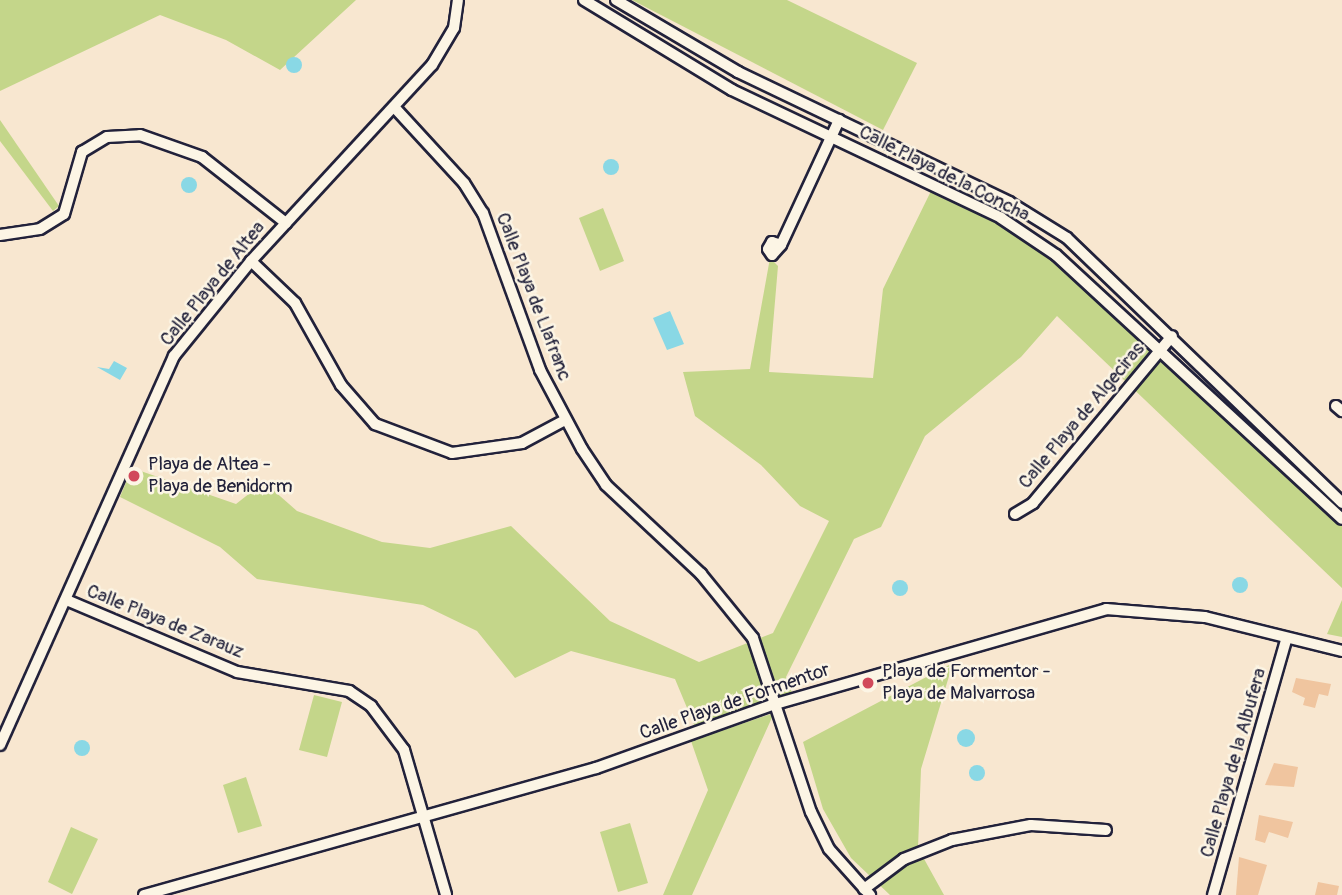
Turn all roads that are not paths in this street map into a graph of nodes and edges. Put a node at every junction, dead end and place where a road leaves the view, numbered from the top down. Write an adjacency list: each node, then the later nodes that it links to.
1 (458, 0): 4 (street, Calle Playa de Altea)
2 (584, 0): 6 (street, Calle Playa de la Concha)
3 (616, 0): 5 (street, Calle Playa de la Concha)
4 (395, 108): 7 (street, Calle Playa de Altea); 13 (street, Calle Playa de Llafranc)
5 (839, 120): 6 (street); 11 (street, Calle Playa de la Concha)
6 (832, 137): 9 (street); 12 (street, Calle Playa de la Concha)
7 (286, 223): 8 (street); 10 (street, Calle Playa de Altea)
8 (0, 235)
9 (781, 245)
10 (251, 261): 13 (street); 17 (street, Calle Playa de Altea)
11 (1172, 336): 12 (street, Calle Playa de Algeciras); 14 (street, Calle Playa de la Concha)
12 (1163, 348): 15 (street, Calle Playa de Algeciras); 16 (street, Calle Playa de la Concha)
13 (565, 420): 20 (street, Calle Playa de Llafranc)
14 (1342, 503)
15 (1015, 514)
16 (1342, 519)
17 (69, 601): 22 (street, Calle Playa de Altea); 24 (street, Calle Playa de Zarauz)
18 (1286, 640): 19 (street, Calle Playa de Formentor); 20 (street, Calle Playa de Formentor); 29 (street, Calle Playa de la Albufera)
19 (1342, 652)
20 (772, 705): 24 (street, Calle Playa de Formentor); 26 (street, Calle Playa de Llafranc)
21 (0, 718): 22 (street)
22 (12, 723): 23 (street, Calle Playa de Altea)
23 (0, 744)
24 (420, 816): 27 (street, Calle Playa de Formentor); 28 (street, Calle Playa de Zarauz)
25 (1106, 830): 26 (street)
26 (867, 892)
27 (144, 895)
28 (446, 895)
29 (1213, 895)

